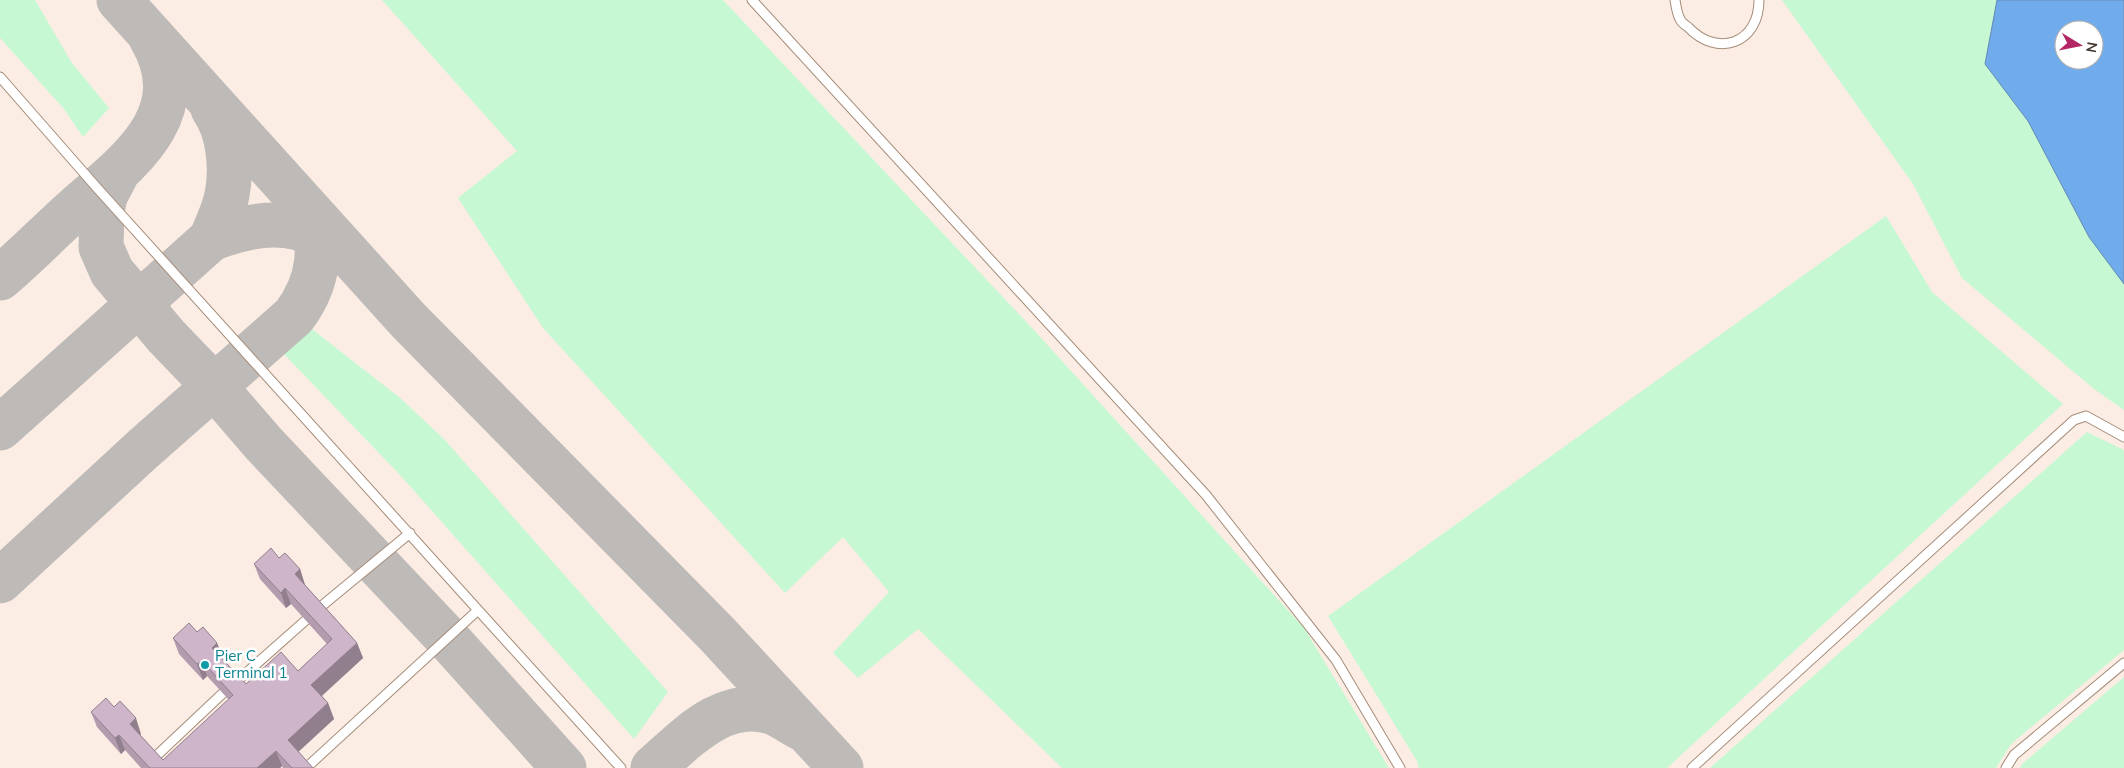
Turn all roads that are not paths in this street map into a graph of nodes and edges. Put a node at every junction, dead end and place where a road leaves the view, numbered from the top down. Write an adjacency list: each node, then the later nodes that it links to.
1 (752, 0): 16 (lane)
2 (1675, 0): 3 (lane)
3 (1759, 0)
4 (0, 77): 6 (lane)
5 (2124, 437): 17 (lane)
6 (410, 533): 7 (lane); 8 (lane)
7 (318, 609)
8 (478, 610): 14 (lane); 15 (lane)
9 (306, 620): 11 (lane)
10 (2124, 663): 18 (lane)
11 (236, 682)
12 (223, 693): 13 (lane)
13 (153, 758)
14 (306, 768)
15 (622, 768)
16 (1400, 768)
17 (1692, 768)
18 (2006, 768)

